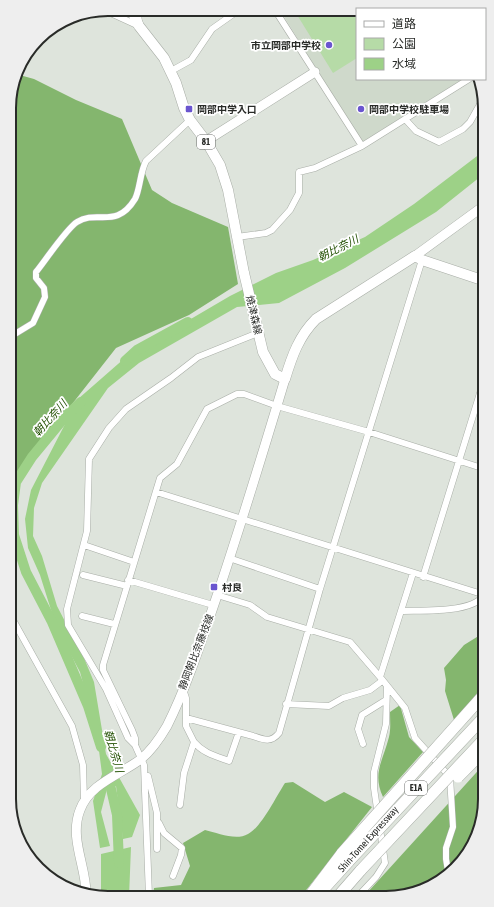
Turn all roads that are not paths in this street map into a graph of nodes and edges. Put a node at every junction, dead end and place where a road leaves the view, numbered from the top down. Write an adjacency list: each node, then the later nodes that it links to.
1 (117, 16): 6 (street)
2 (134, 16): 6 (main road, 焼津森線 / 81)
3 (138, 16): 6 (street)
4 (230, 16): 7 (street)
5 (279, 16): 8 (street)
6 (139, 26): 7 (main road, 焼津森線 / 81)
7 (172, 71): 12 (main road, 焼津森線 / 81)
8 (315, 72): 13 (main road); 14 (street)
9 (467, 80): 11 (street)
10 (478, 108): 11 (street)
11 (405, 119): 14 (street)
12 (190, 120): 13 (main road, 焼津森線 / 81); 20 (street)
13 (206, 141): 16 (main road, 焼津森線 / 81)
14 (362, 146): 16 (street)
15 (478, 211): 17 (main road)
16 (237, 237): 19 (main road, 焼津森線 / 81)
17 (419, 258): 18 (main road); 21 (main road); 24 (street)
18 (478, 279)
19 (257, 330): 21 (main road, 焼津森線 / 81); 29 (street)
20 (16, 333)
21 (285, 379): 23 (main road, 静岡朝比奈藤枝線)
22 (478, 399): 25 (street)
23 (277, 406): 24 (street); 27 (street); 28 (main road, 静岡朝比奈藤枝線)
24 (369, 432): 25 (street); 30 (street)
25 (458, 461): 26 (street); 35 (street)
26 (478, 468)
27 (156, 492): 28 (street); 32 (street)
28 (242, 520): 30 (street); 31 (main road, 静岡朝比奈藤枝線)
29 (84, 545): 32 (street); 58 (street)
30 (334, 548): 33 (street); 37 (street)
31 (229, 558): 37 (street); 39 (main road, 静岡朝比奈藤枝線)
32 (134, 562): 36 (street)
33 (413, 573): 35 (street); 42 (street)
34 (83, 576): 36 (street)
35 (423, 577): 38 (street)
36 (127, 583): 41 (street); 44 (street)
37 (320, 589): 46 (street)
38 (478, 592)
39 (217, 595): 41 (main road, 静岡朝比奈藤枝線); 46 (street)
40 (478, 602): 42 (street)
41 (214, 605): 49 (main road, 静岡朝比奈藤枝線)
42 (401, 611): 47 (street)
43 (82, 616): 44 (street)
44 (114, 624): 58 (street)
45 (16, 625): 62 (street)
46 (308, 630): 47 (street); 52 (street)
47 (381, 679): 48 (street); 52 (street)
48 (387, 686): 50 (street); 67 (street)
49 (183, 688): 53 (street); 61 (main road, 静岡朝比奈藤枝線)
50 (386, 700): 57 (street); 75 (street)
51 (478, 702): 66 (highway, bridge)
52 (286, 704): 55 (street)
53 (186, 718): 55 (street); 56 (street)
54 (478, 723): 66 (highway, Shin-Tomei Expressway / E1A, bridge)
55 (239, 732): 56 (street)
56 (194, 742): 63 (street)
57 (363, 744)
58 (135, 745): 61 (street)
59 (478, 745): 68 (highway, Shin-Tomei Expressway / E1A, bridge)
60 (478, 757): 68 (highway, bridge)
61 (140, 762): 62 (main road, 静岡朝比奈藤枝線); 64 (street); 71 (street)
62 (84, 800): 70 (main road, 静岡朝比奈藤枝線)
63 (180, 804)
64 (157, 814): 65 (street); 69 (street)
65 (157, 848)
66 (345, 857): 72 (highway); 73 (highway, Shin-Tomei Expressway / E1A)
67 (447, 867)
68 (361, 870): 74 (highway, Shin-Tomei Expressway / E1A)
69 (173, 876)
70 (85, 888)
71 (149, 891)
72 (314, 891)
73 (321, 891)
74 (343, 891)
75 (363, 891)

